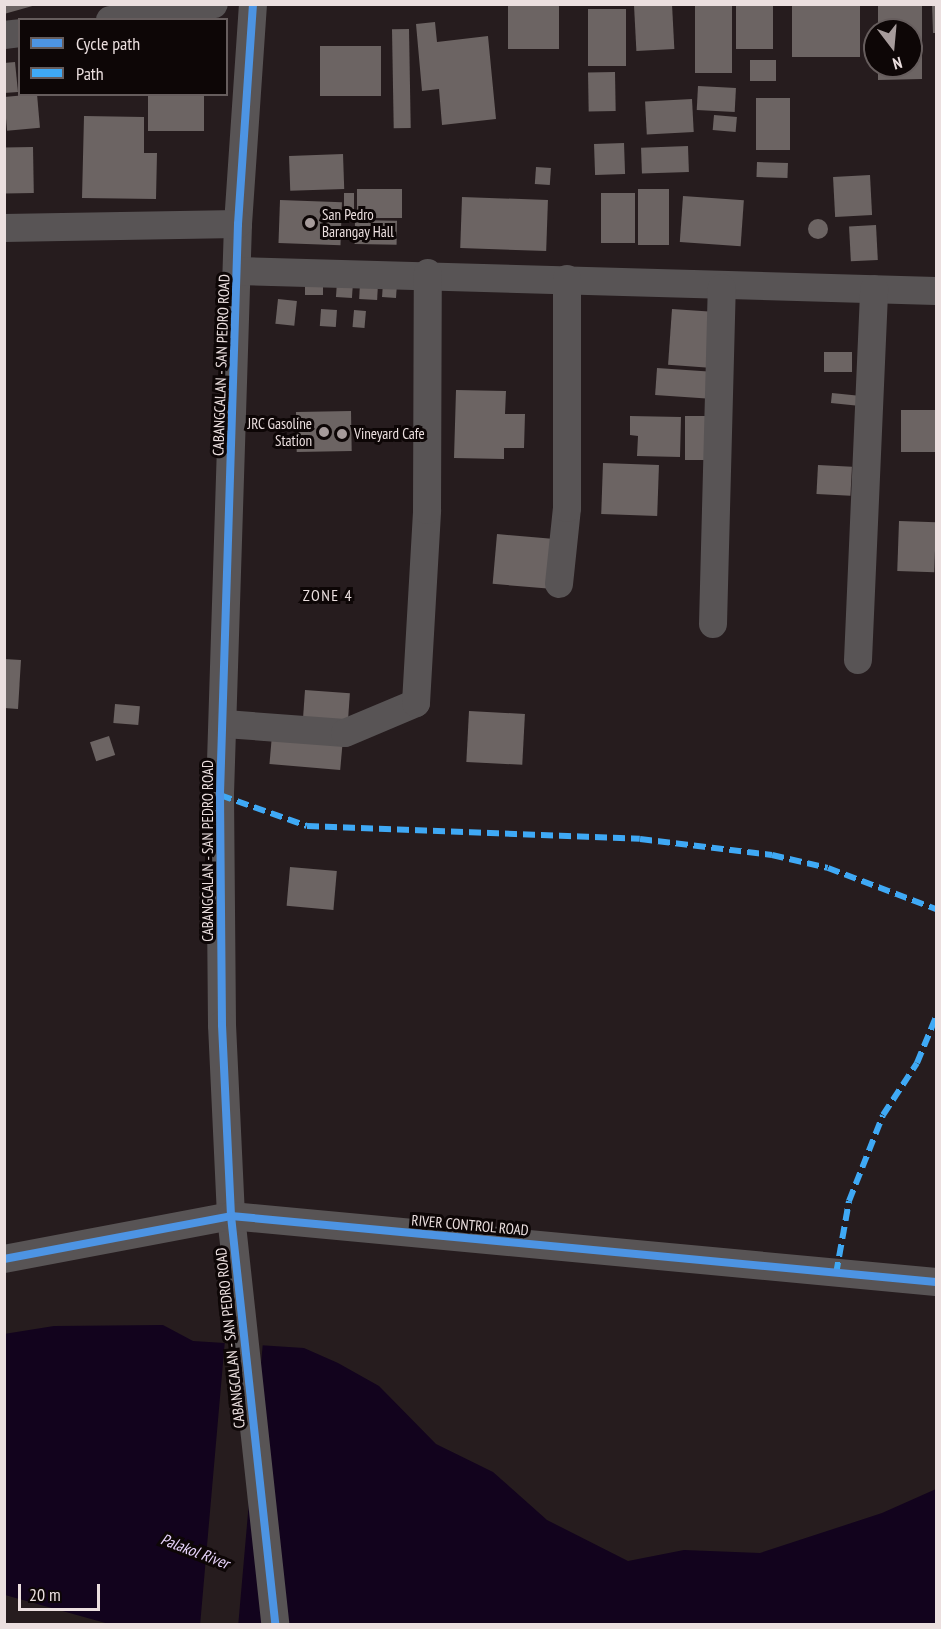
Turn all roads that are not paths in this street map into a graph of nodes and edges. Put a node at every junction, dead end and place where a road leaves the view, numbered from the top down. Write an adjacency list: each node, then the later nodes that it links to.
1 (214, 4): 3 (street)
2 (253, 4): 5 (street, CABANGCALAN - SAN PEDRO ROAD)
3 (161, 8): 4 (street)
4 (118, 18)
5 (238, 224): 6 (street); 7 (street, CABANGCALAN - SAN PEDRO ROAD)
6 (4, 228)
7 (237, 271): 8 (street); 16 (street, CABANGCALAN - SAN PEDRO ROAD)
8 (428, 273): 9 (street); 16 (street)
9 (567, 279): 10 (street); 13 (street)
10 (722, 288): 11 (street); 14 (street)
11 (874, 289): 12 (street); 15 (street)
12 (936, 291)
13 (559, 584)
14 (713, 624)
15 (858, 660)
16 (225, 724): 17 (street, CABANGCALAN - SAN PEDRO ROAD)
17 (231, 1216): 18 (street, RIVER CONTROL ROAD); 19 (street, RIVER CONTROL ROAD); 20 (street, CABANGCALAN - SAN PEDRO ROAD)
18 (4, 1259)
19 (936, 1282)
20 (275, 1624)

